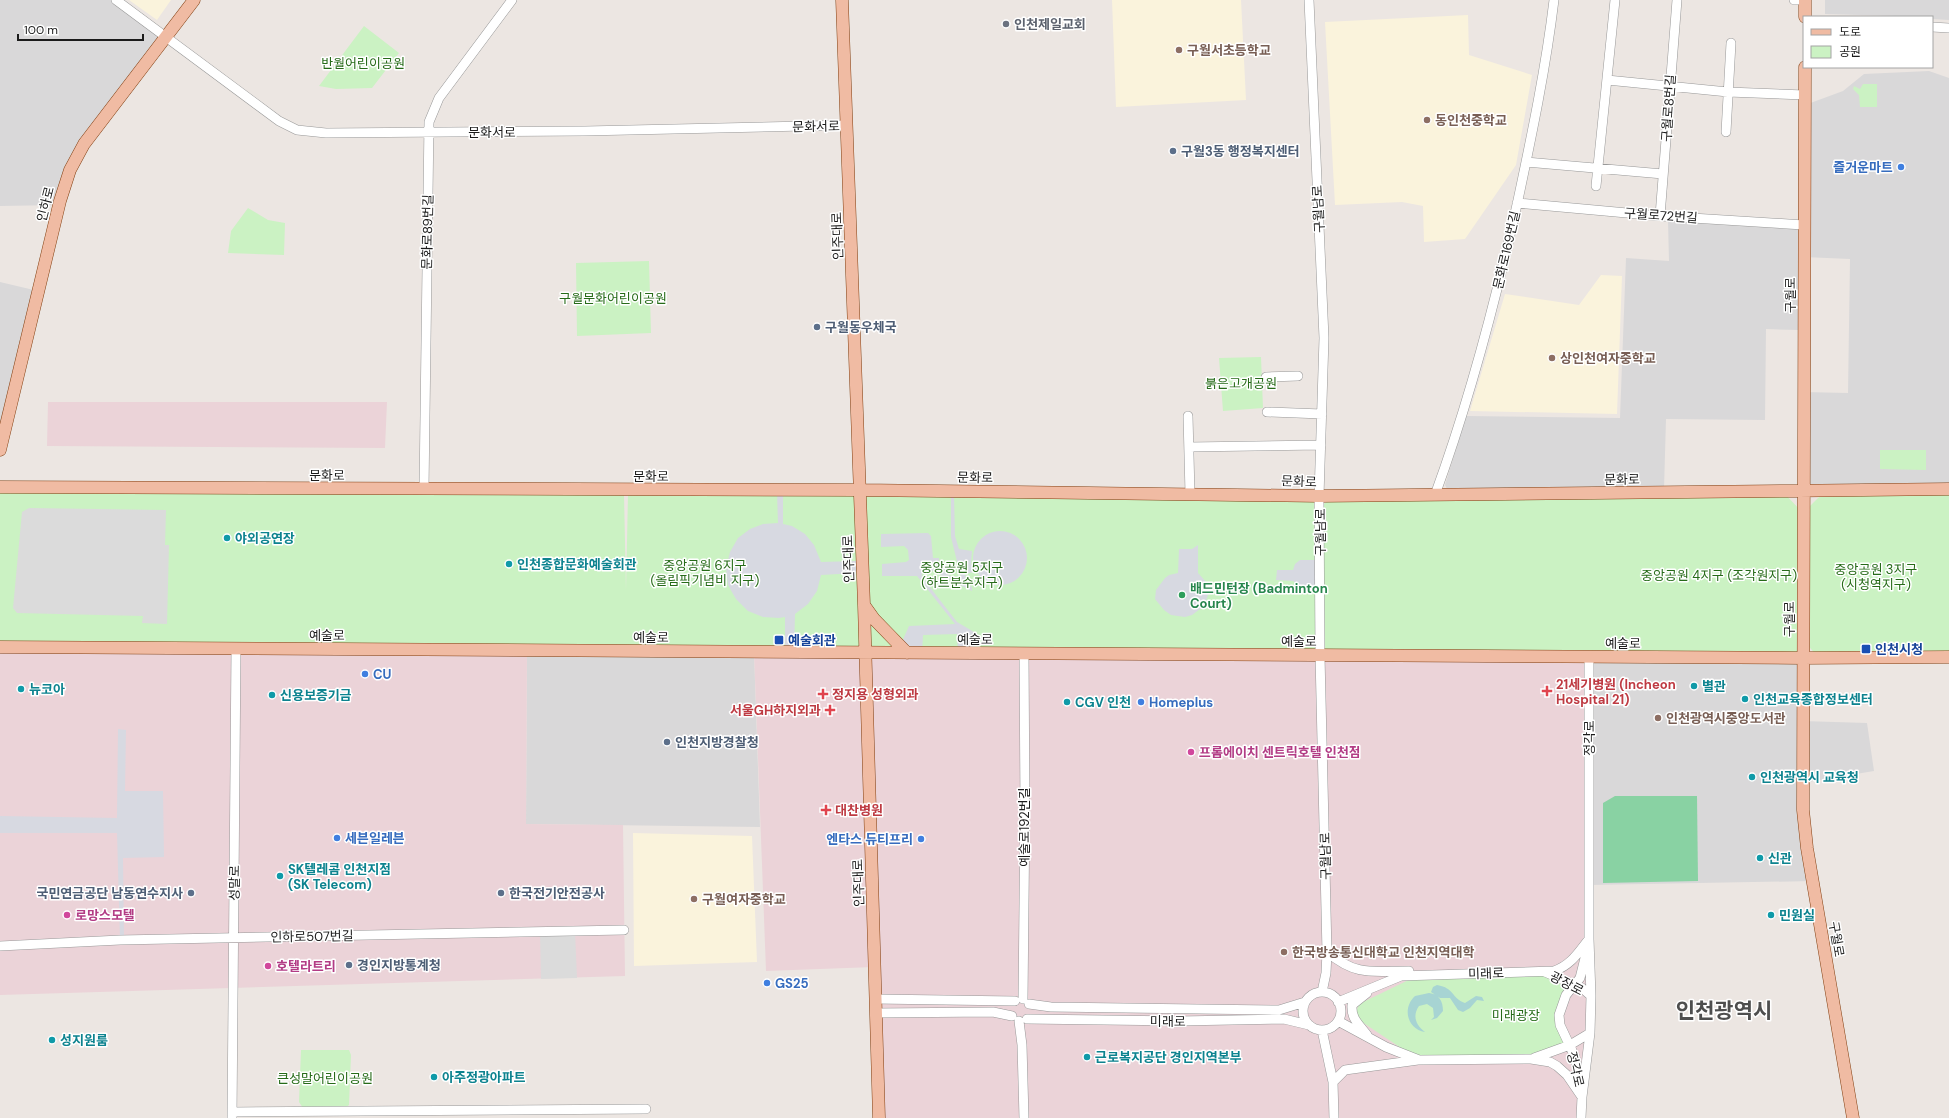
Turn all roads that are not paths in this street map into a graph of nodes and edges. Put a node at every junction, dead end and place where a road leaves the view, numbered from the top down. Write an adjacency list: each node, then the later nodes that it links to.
1 (116, 0): 14 (street, 문화서로)
2 (194, 0): 14 (main road, 인하로)
3 (512, 0): 23 (street, 문화로89번길)
4 (842, 0): 21 (main road, 인주대로)
5 (1308, 0): 34 (street, 구월남로)
6 (1554, 0): 24 (street, 문화로169번길)
7 (1615, 0): 17 (street)
8 (1676, 0): 18 (street, 구월로8번길)
9 (1794, 0): 10 (street)
10 (1805, 0): 11 (main road)
11 (1806, 16)
12 (1933, 27): 13 (street)
13 (1949, 28)
14 (166, 38): 23 (street, 문화서로); 38 (main road, 인하로)
15 (1731, 43): 19 (street)
16 (1805, 68): 20 (main road, 구월로)
17 (1607, 80): 18 (street); 25 (street)
18 (1670, 86): 19 (street); 26 (street, 구월로8번길)
19 (1728, 92): 20 (street); 22 (street)
20 (1805, 95): 30 (main road, 구월로)
21 (848, 125): 23 (street, 문화서로); 42 (main road, 인주대로)
22 (1726, 132)
23 (428, 133): 41 (street, 문화로89번길)
24 (1526, 162): 25 (street); 28 (street, 문화로169번길)
25 (1598, 169): 26 (street); 27 (street)
26 (1663, 174): 29 (street, 구월로8번길)
27 (1596, 186)
28 (1517, 203): 29 (street, 구월로72번길); 45 (street, 문화로169번길)
29 (1660, 216): 30 (street, 구월로72번길)
30 (1804, 225): 43 (main road, 구월로)
31 (1298, 376): 32 (street)
32 (1266, 377)
33 (1267, 412): 34 (street)
34 (1322, 414): 36 (street, 구월남로)
35 (1188, 416): 37 (street)
36 (1321, 445): 37 (street); 46 (street, 구월남로)
37 (1189, 447): 44 (street)
38 (0, 450)
39 (0, 487): 41 (main road, 문화로)
40 (1949, 489): 43 (main road, 문화로)
41 (424, 490): 42 (main road, 문화로)
42 (860, 490): 44 (main road, 문화로); 47 (main road, 인주대로)
43 (1803, 491): 45 (main road, 문화로); 56 (main road, 구월로)
44 (1190, 494): 46 (main road, 문화로)
45 (1435, 495): 46 (main road, 문화로)
46 (1320, 496): 53 (street, 구월남로)
47 (864, 605): 50 (main road, 인주대로); 51 (main road)
48 (0, 647): 49 (main road, 예술로)
49 (236, 649): 50 (main road, 예술로); 58 (street, 성말로)
50 (865, 653): 51 (main road, 예술로); 68 (main road, 인주대로)
51 (907, 653): 52 (main road, 예술로)
52 (1024, 654): 53 (main road, 예술로); 69 (street, 예술로192번길)
53 (1320, 656): 54 (main road, 예술로); 61 (street, 구월남로)
54 (1589, 657): 56 (main road, 예술로); 59 (street, 정각로)
55 (1949, 657): 56 (main road, 예술로)
56 (1802, 658): 90 (main road, 구월로)
57 (624, 930): 58 (street, 인하로507번길)
58 (233, 937): 60 (street, 인하로507번길); 85 (street, 성말로)
59 (1589, 939): 62 (street, 미래로); 64 (street, 정각로); 67 (street, 정각로)
60 (0, 946)
61 (1327, 952): 63 (street); 66 (street, 구월남로)
62 (1543, 971): 63 (street, 미래로); 64 (street, 광장로)
63 (1419, 975): 65 (street, 미래로)
64 (1575, 985): 67 (street, 광장로); 79 (street, 정각로)
65 (1372, 988): 71 (street, 미래로); 78 (street)
66 (1322, 992): 70 (street); 71 (street)
67 (1591, 996): 77 (street, 정각로)
68 (875, 999): 69 (street, 미래로); 72 (main road, 인주대로)
69 (1022, 1002): 70 (street, 미래로); 73 (street); 73 (street)
70 (1305, 1002): 75 (street)
71 (1338, 1002): 74 (street)
72 (876, 1013): 73 (street, 미래로); 86 (main road, 인주대로)
73 (1019, 1019): 75 (street, 미래로); 87 (street)
74 (1338, 1021): 76 (street); 78 (street)
75 (1308, 1025): 76 (street)
76 (1322, 1030): 82 (street)
77 (1590, 1033): 79 (street); 83 (street, 정각로)
78 (1369, 1038): 81 (street)
79 (1570, 1045): 80 (street); 83 (street, 정각로)
80 (1531, 1059): 81 (street); 83 (street)
81 (1418, 1060): 82 (street)
82 (1333, 1082): 88 (street)
83 (1582, 1097): 89 (street)
84 (646, 1109): 85 (street)
85 (232, 1115)
86 (879, 1118)
87 (1024, 1118)
88 (1334, 1118)
89 (1581, 1118)
90 (1853, 1118)

